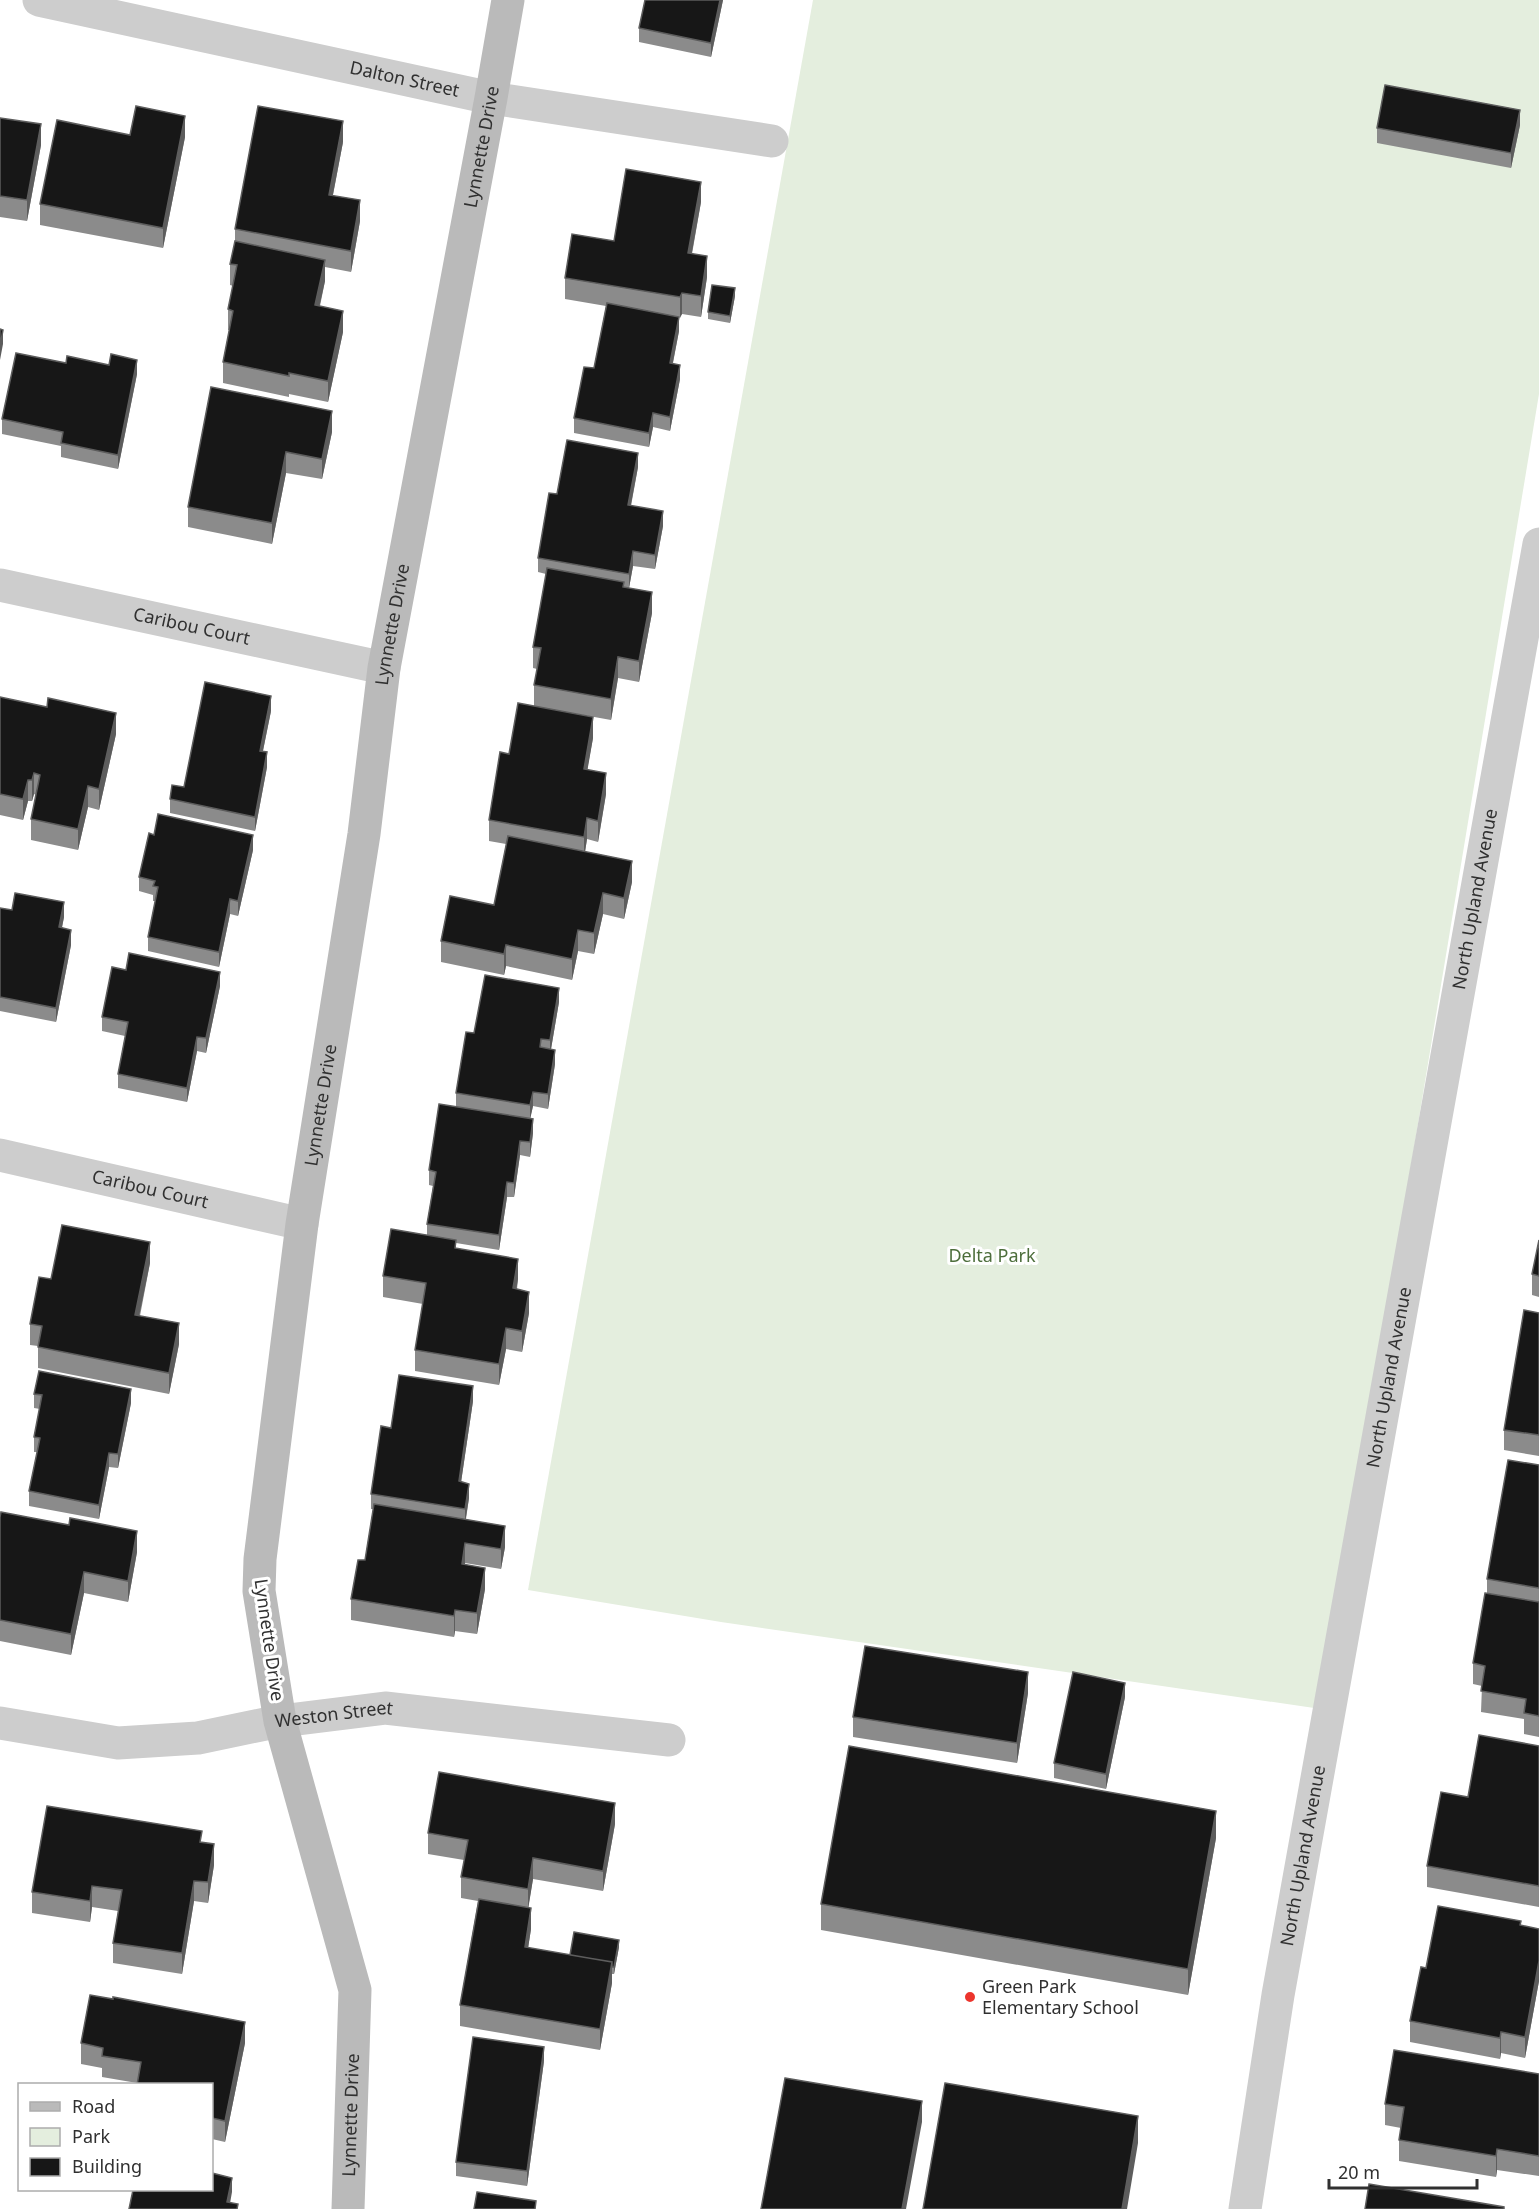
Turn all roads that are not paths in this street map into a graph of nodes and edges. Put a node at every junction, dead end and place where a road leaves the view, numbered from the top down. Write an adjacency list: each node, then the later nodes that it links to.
1 (39, 0): 3 (street, Dalton Street)
2 (508, 0): 3 (street, Lynnette Drive)
3 (491, 98): 4 (street, Dalton Street); 7 (street, Lynnette Drive)
4 (772, 141)
5 (1539, 544): 8 (street, North Upland Avenue)
6 (0, 585): 7 (street, Caribou Court)
7 (384, 668): 10 (street, Lynnette Drive)
8 (1527, 681): 15 (street, North Upland Avenue)
9 (0, 1155): 10 (street, Caribou Court)
10 (302, 1224): 11 (street, Lynnette Drive)
11 (280, 1721): 12 (street, Weston Street); 13 (street, Weston Street); 14 (street, Lynnette Drive)
12 (0, 1723)
13 (669, 1740)
14 (348, 2209)
15 (1245, 2209)

